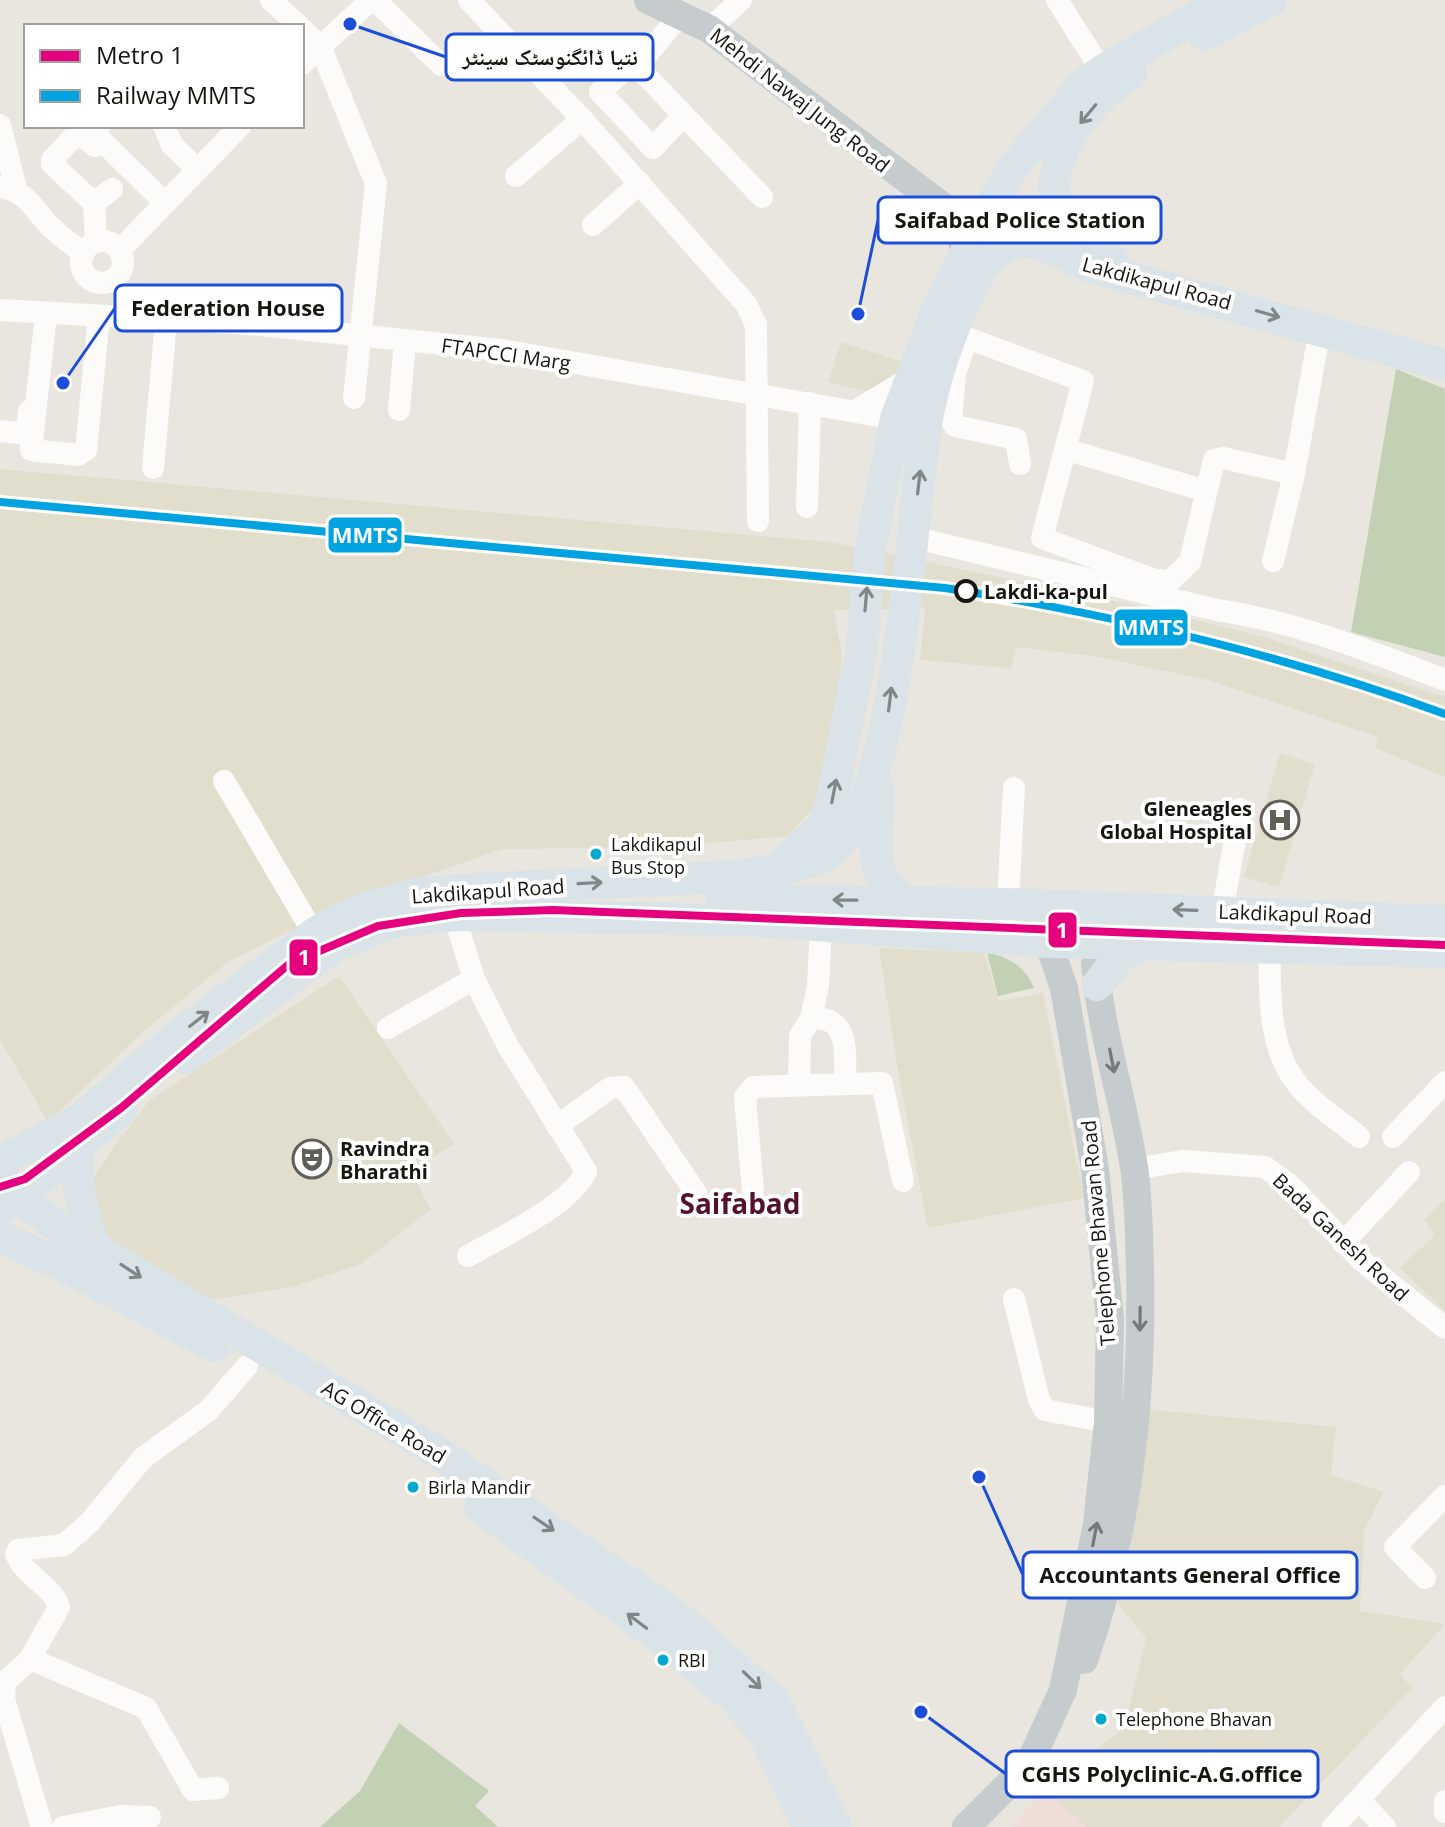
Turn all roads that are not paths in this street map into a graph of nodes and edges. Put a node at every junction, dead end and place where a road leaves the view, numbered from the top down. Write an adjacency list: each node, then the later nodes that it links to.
1 (271, 0): 10 (street)
2 (373, 0): 13 (street); 15 (street)
3 (469, 0): 19 (street)
4 (648, 0): 9 (main road, Mehdi Nawaj Jung Road)
5 (741, 0): 11 (street)
6 (1057, 0): 17 (street)
7 (1226, 0): 17 (highway)
8 (1271, 0): 40 (highway, one-way to 40)
9 (680, 15): 11 (main road, Mehdi Nawaj Jung Road); 16 (street)
10 (298, 24)
11 (709, 29): 35 (main road, Mehdi Nawaj Jung Road)
12 (304, 30): 13 (street)
13 (320, 46): 14 (street); 49 (street)
14 (304, 62)
15 (441, 65)
16 (637, 67): 18 (street); 25 (street)
17 (1102, 71): 20 (highway)
18 (683, 116): 25 (street); 33 (street)
19 (582, 119): 27 (street); 28 (street)
20 (1052, 122): 32 (highway, Lakdikapul Road); 39 (highway)
21 (0, 125): 29 (street)
22 (165, 128): 26 (street)
23 (238, 128): 26 (street)
24 (97, 136): 31 (street); 34 (street)
25 (653, 148): 28 (street)
26 (197, 169): 31 (street)
27 (516, 176)
28 (635, 177): 36 (street); 53 (street)
29 (8, 188): 37 (street)
30 (112, 189): 34 (street)
31 (169, 191): 38 (street)
32 (993, 196): 35 (main road); 39 (highway, Lakdikapul Road)
33 (762, 197)
34 (94, 203): 37 (street)
35 (946, 209): 39 (main road)
36 (593, 225)
37 (90, 248): 38 (street); 41 (street)
38 (120, 250): 41 (street)
39 (968, 271): 40 (highway, Lakdikapul Road); 48 (highway, Lakdikapul Road); 52 (highway, Lakdikapul Road)
40 (1139, 278): 47 (highway, Lakdikapul Road, one-way to 47)
41 (114, 280): 44 (street)
42 (0, 310): 43 (street, FTAPCCI Marg)
43 (41, 317): 44 (street, FTAPCCI Marg); 44 (street); 45 (street); 59 (street)
44 (106, 317): 46 (street, FTAPCCI Marg)
45 (0, 318)
46 (166, 321): 49 (street, FTAPCCI Marg); 62 (street)
47 (1320, 329): 51 (highway, Lakdikapul Road); 63 (street)
48 (959, 335): 60 (street); 61 (street); 67 (highway, Lakdikapul Road, one-way to 48)
49 (358, 336): 50 (street, FTAPCCI Marg); 54 (street)
50 (405, 341): 53 (street, FTAPCCI Marg); 56 (street)
51 (1445, 365)
52 (910, 378): 57 (street); 58 (highway, Lakdikapul Road)
53 (758, 396): 55 (street, FTAPCCI Marg); 66 (street)
54 (354, 398)
55 (810, 403): 57 (street, FTAPCCI Marg); 65 (street)
56 (399, 410)
57 (857, 410): 58 (street, FTAPCCI Marg)
58 (896, 419): 74 (highway, Lakdikapul Road, one-way to 58)
59 (0, 431)
60 (1068, 450): 64 (street); 64 (street)
61 (1020, 464)
62 (153, 468)
63 (1294, 474): 64 (street); 68 (street)
64 (1206, 491)
65 (807, 507)
66 (758, 521)
67 (910, 548): 69 (street); 70 (highway, Lakdikapul Road, one-way to 67)
68 (1278, 559)
69 (1445, 680)
70 (882, 747): 74 (highway, Lakdikapul Road); 76 (highway, Lakdikapul Road)
71 (224, 781): 82 (street)
72 (1014, 788): 77 (street)
73 (1240, 809): 78 (street)
74 (771, 871): 75 (highway, Lakdikapul Road)
75 (702, 900): 76 (highway, Lakdikapul Road, one-way to 75); 79 (highway, Lakdikapul Road); 81 (highway, Lakdikapul Road); 82 (highway, Lakdikapul Road, one-way to 75)
76 (904, 901): 77 (highway, Lakdikapul Road); 83 (highway, Lakdikapul Road)
77 (1007, 904): 78 (highway, Lakdikapul Road, one-way to 77); 84 (street)
78 (1222, 911): 80 (highway, Lakdikapul Road); 88 (street)
79 (454, 915): 91 (street); 102 (highway, Lakdikapul Road)
80 (1445, 921)
81 (821, 925): 83 (highway, Lakdikapul Road); 94 (street)
82 (314, 934): 103 (highway, Lakdikapul Road, one-way to 82)
83 (941, 934): 84 (highway, Lakdikapul Road)
84 (1007, 939): 85 (highway, Lakdikapul Road)
85 (1048, 942): 86 (highway, Lakdikapul Road); 93 (main road, Telephone Bhavan Road)
86 (1093, 943): 87 (highway, Lakdikapul Road); 92 (main road, Telephone Bhavan Road)
87 (1146, 943): 88 (highway, Lakdikapul Road); 92 (highway)
88 (1219, 944): 89 (highway, Lakdikapul Road)
89 (1270, 947): 90 (highway, Lakdikapul Road); 100 (street)
90 (1445, 952)
91 (474, 979): 95 (street); 99 (street)
92 (1097, 985): 93 (main road); 104 (main road, Telephone Bhavan Road, one-way to 104)
93 (1064, 988): 117 (main road, Telephone Bhavan Road)
94 (811, 1018): 97 (street); 98 (street)
95 (388, 1028)
96 (1445, 1082): 101 (street)
97 (845, 1083): 98 (street); 106 (street)
98 (799, 1085): 107 (street)
99 (557, 1126): 108 (street); 113 (street)
100 (1359, 1137)
101 (1393, 1137)
102 (77, 1151): 109 (highway, Lakdikapul Road); 112 (highway)
103 (0, 1162)
104 (1134, 1169): 111 (street, Bada Ganesh Road); 132 (main road, Telephone Bhavan Road, one-way to 132)
105 (1409, 1172): 111 (street)
106 (903, 1181)
107 (753, 1191)
108 (696, 1193)
109 (6, 1195): 112 (highway, AG Office Road)
110 (0, 1237): 116 (highway, AG Office Road)
111 (1343, 1243): 115 (street, Bada Ganesh Road)
112 (93, 1247): 130 (highway, AG Office Road, one-way to 130)
113 (468, 1256)
114 (1014, 1299): 117 (street)
115 (1445, 1328)
116 (247, 1366): 120 (street); 129 (highway, AG Office Road, one-way to 116)
117 (1108, 1422): 131 (main road, Telephone Bhavan Road, one-way to 117)
118 (1445, 1496): 119 (street)
119 (1425, 1578)
120 (30, 1659): 122 (street); 127 (street)
121 (1445, 1707): 123 (street)
122 (218, 1788)
123 (1359, 1800): 133 (street); 134 (street)
124 (1445, 1801): 125 (street)
125 (1445, 1812)
126 (150, 1817): 128 (street)
127 (42, 1827)
128 (63, 1827)
129 (808, 1827)
130 (836, 1827)
131 (966, 1827)
132 (987, 1827)
133 (1333, 1827)
134 (1385, 1827)

